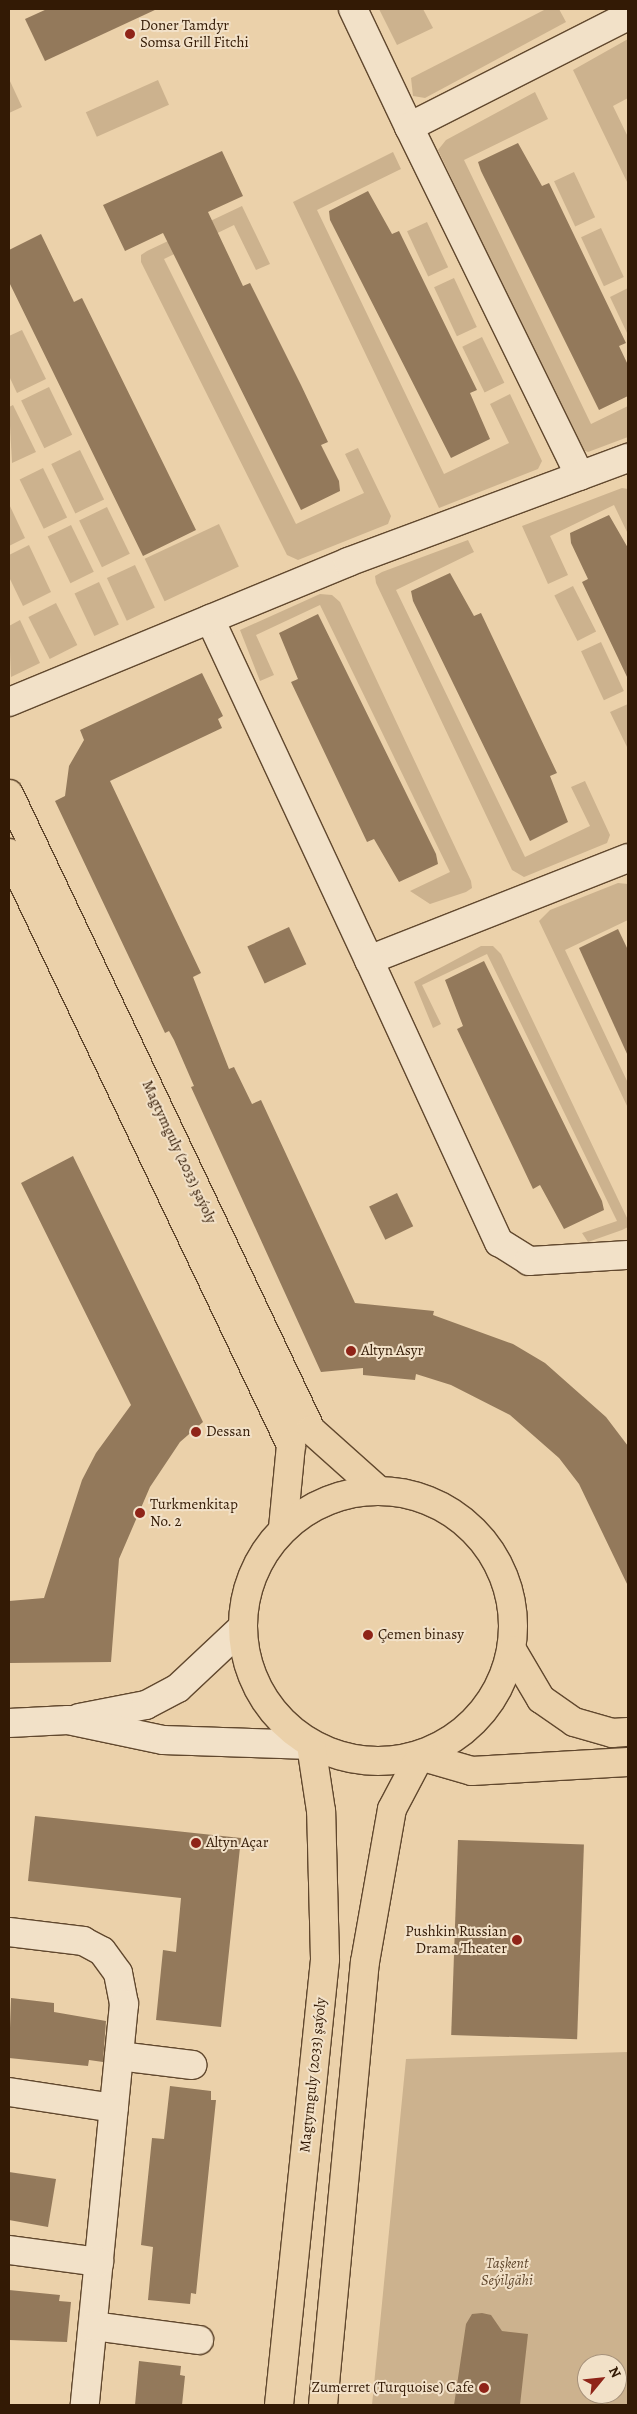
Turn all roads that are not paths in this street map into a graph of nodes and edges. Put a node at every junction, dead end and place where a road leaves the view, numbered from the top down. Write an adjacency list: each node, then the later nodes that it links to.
1 (354, 9): 4 (street)
2 (628, 16): 3 (street)
3 (594, 20): 4 (street)
4 (409, 127): 6 (street)
5 (628, 458): 6 (street)
6 (580, 476): 7 (street)
7 (210, 618): 8 (street); 12 (street)
8 (9, 702)
9 (9, 794): 14 (main road, Magtymguly (2033) şaýoly)
10 (9, 853): 15 (main road, Magtymguly (2033) şaýoly)
11 (628, 858): 12 (street)
12 (369, 960): 13 (street)
13 (628, 1255)
14 (377, 1489): 15 (main road); 17 (main road)
15 (283, 1528): 16 (main road)
16 (242, 1628): 18 (street); 21 (main road)
17 (512, 1650): 20 (main road); 22 (main road)
18 (68, 1720): 19 (street); 21 (street)
19 (9, 1723)
20 (628, 1732)
21 (311, 1745): 22 (main road); 34 (main road, Magtymguly (2033) şaýoly)
22 (420, 1756): 23 (main road); 35 (main road)
23 (628, 1762)
24 (9, 1932): 25 (street)
25 (119, 2056): 26 (street); 28 (street)
26 (192, 2065)
27 (9, 2092): 28 (street)
28 (114, 2108): 30 (street)
29 (9, 2250): 30 (street)
30 (99, 2262): 31 (street)
31 (93, 2326): 32 (street); 33 (street)
32 (199, 2340)
33 (85, 2405)
34 (278, 2405)
35 (323, 2405)

